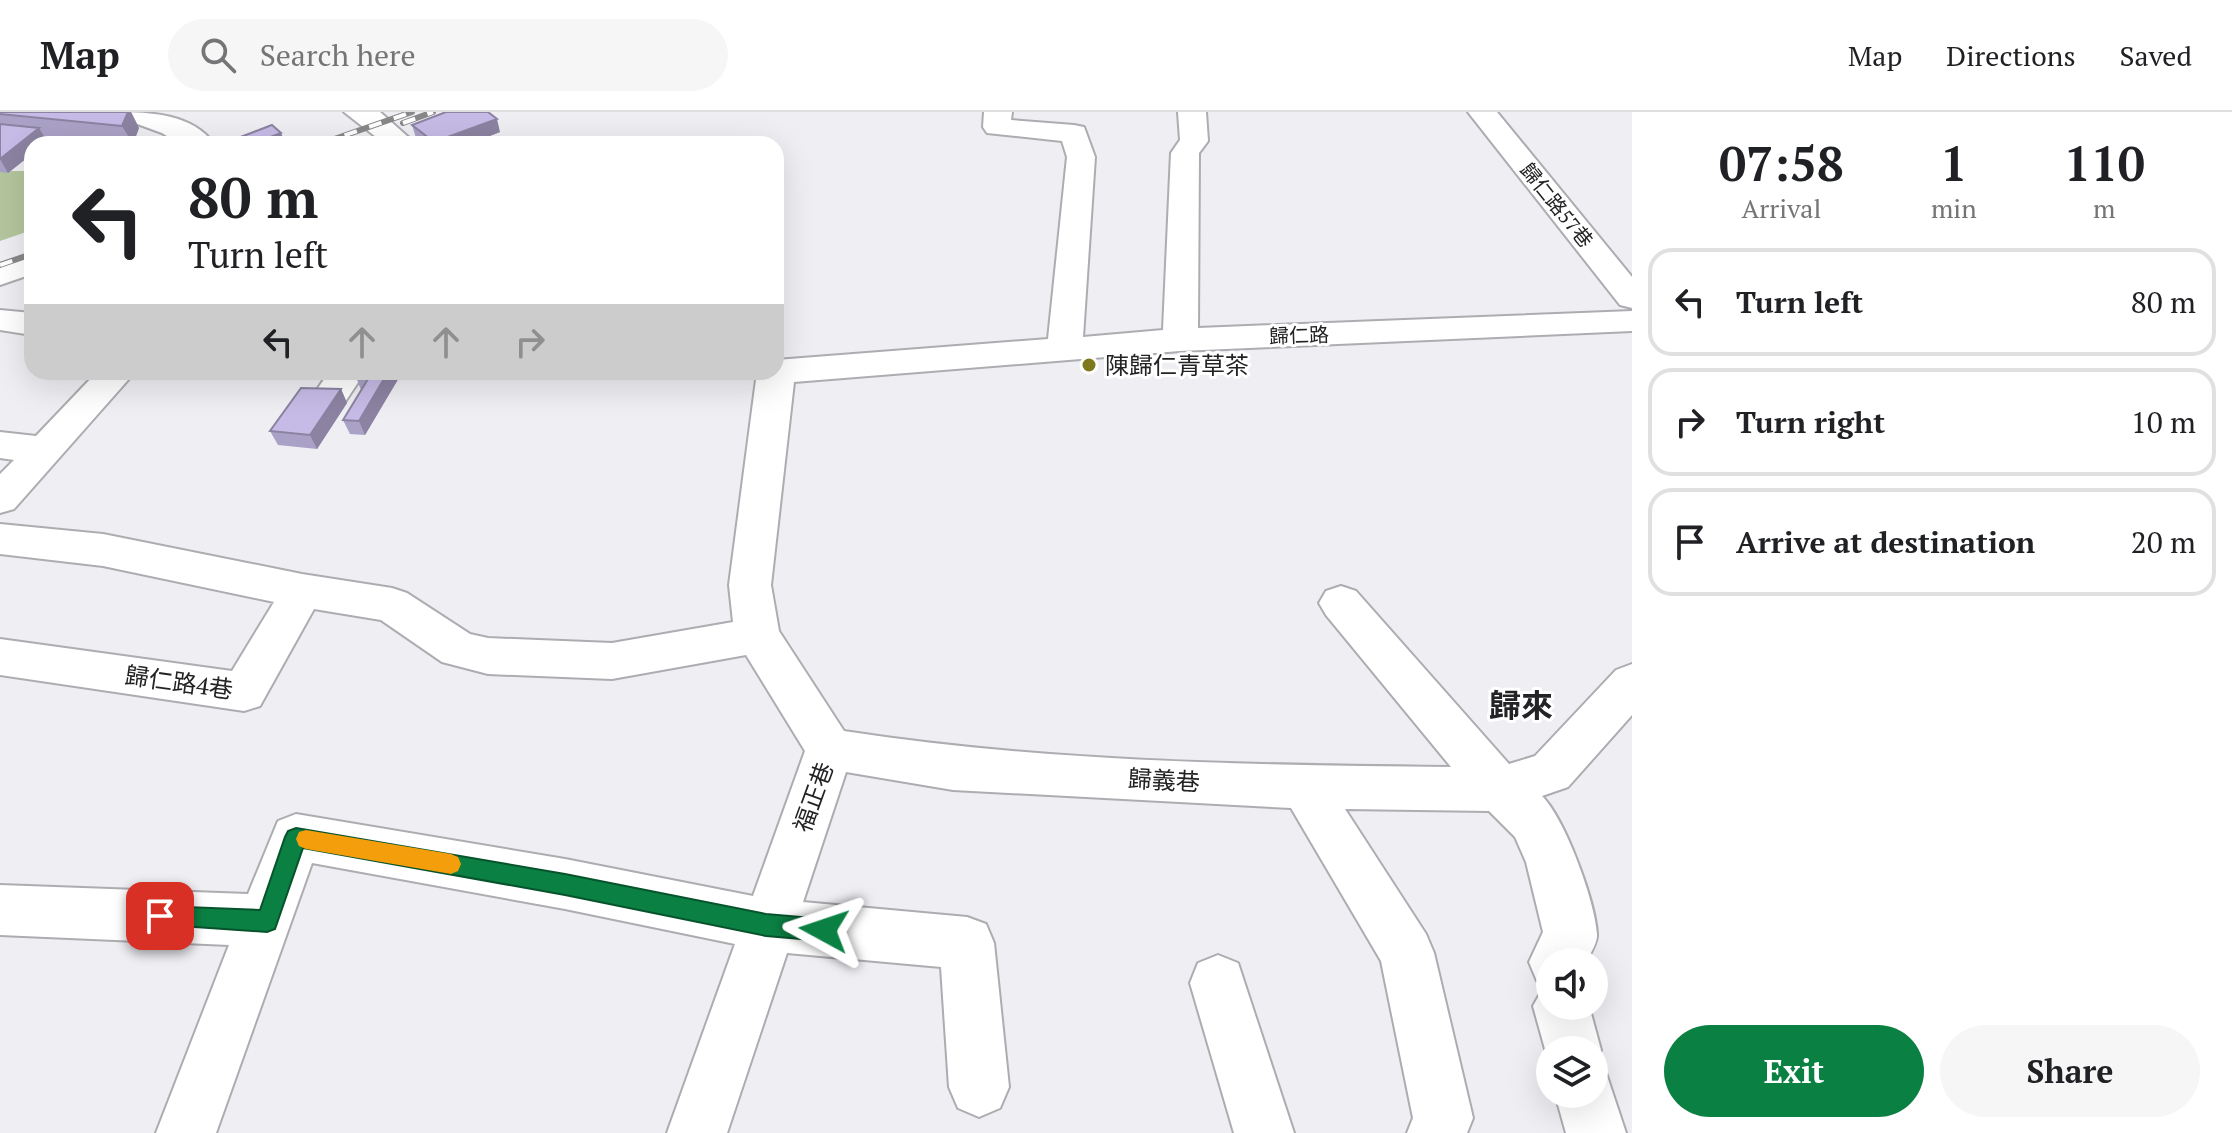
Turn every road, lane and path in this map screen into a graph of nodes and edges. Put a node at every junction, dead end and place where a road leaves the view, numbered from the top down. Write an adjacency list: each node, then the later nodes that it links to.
1 (131, 112): 6 (street)
2 (998, 112): 15 (street)
3 (1192, 112): 14 (street)
4 (1482, 112): 10 (street, 歸仁路57巷)
5 (366, 116): 7 (street)
6 (187, 136)
7 (392, 136)
8 (24, 266): 9 (street)
9 (0, 275)
10 (1632, 298)
11 (0, 320): 13 (street)
12 (1632, 321): 14 (street, 歸仁路)
13 (24, 323)
14 (1180, 340): 15 (street, 歸仁路)
15 (1065, 347): 16 (street, 歸仁路)
16 (784, 371)
17 (110, 380): 20 (street)
18 (775, 380): 25 (street, 福正巷)
19 (0, 445): 20 (street)
20 (46, 450): 21 (street)
21 (0, 499)
22 (0, 539): 23 (street)
23 (302, 591): 25 (street); 26 (street, 歸仁路4巷)
24 (1341, 603): 30 (street)
25 (757, 635): 28 (street, 福正巷)
26 (0, 657)
27 (1632, 683): 30 (street, 歸義巷)
28 (830, 749): 29 (street, 歸義巷); 33 (street, 福正巷)
29 (1307, 787): 30 (street, 歸義巷); 41 (street)
30 (1500, 789): 34 (street)
31 (0, 910): 32 (street)
32 (267, 921): 33 (street); 38 (street)
33 (766, 925): 36 (street); 39 (street, 福正巷)
34 (1564, 948)
35 (1218, 983): 40 (street)
36 (979, 1087)
37 (1589, 1108): 42 (street)
38 (186, 1133)
39 (697, 1133)
40 (1264, 1133)
41 (1437, 1133)
42 (1596, 1133)

